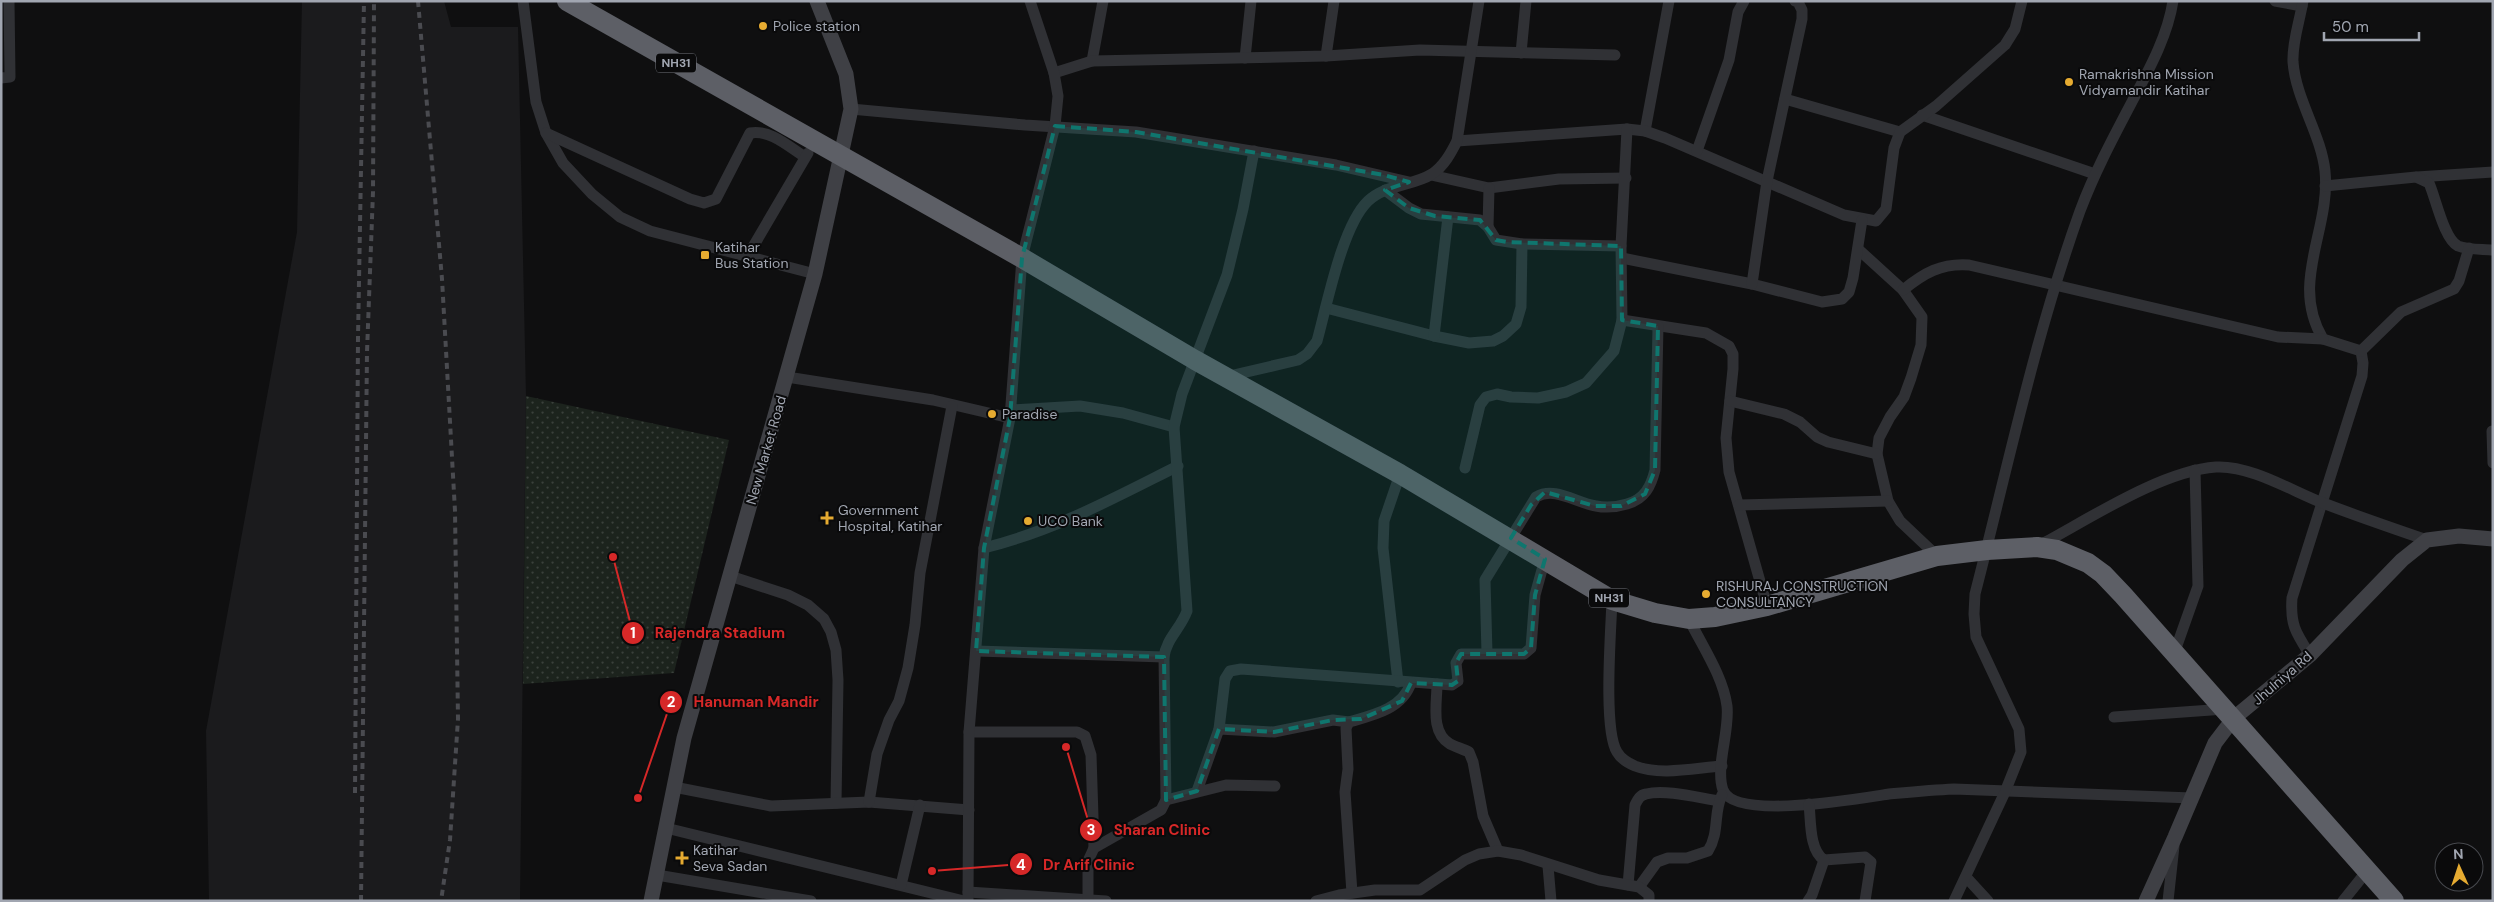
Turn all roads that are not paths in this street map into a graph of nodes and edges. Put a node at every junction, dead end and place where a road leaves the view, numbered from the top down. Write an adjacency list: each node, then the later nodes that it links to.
1 (9, 1): 18 (street)
2 (523, 1): 34 (street)
3 (567, 1): 36 (highway, NH31)
4 (817, 1): 28 (street, New Market Road)
5 (1030, 1): 25 (street)
6 (1103, 1): 24 (street)
7 (1252, 1): 23 (street)
8 (1334, 1): 22 (street)
9 (1479, 1): 19 (street)
10 (1526, 1): 20 (street)
11 (1669, 1): 32 (street)
12 (1744, 1): 38 (street)
13 (1795, 1): 27 (street)
14 (2022, 1): 29 (street)
15 (2173, 1): 41 (street)
16 (2275, 1): 17 (street)
17 (2303, 4): 47 (street)
18 (5, 17): 26 (street)
19 (1471, 50): 20 (street); 22 (street); 35 (street)
20 (1521, 54): 21 (street)
21 (1616, 55)
22 (1326, 56): 23 (street)
23 (1245, 58): 24 (street)
24 (1092, 62): 25 (street)
25 (1054, 73): 30 (street)
26 (1, 78)
27 (1785, 98): 33 (street); 46 (street)
28 (851, 109): 30 (street); 39 (street, New Market Road)
29 (1922, 116): 33 (street); 41 (street)
30 (1055, 126): 37 (street); 59 (street)
31 (1627, 130): 32 (street); 35 (street); 44 (street)
32 (1644, 132): 38 (street)
33 (1900, 132): 51 (street)
34 (546, 133): 36 (street); 58 (street)
35 (1457, 141): 42 (street)
36 (809, 150): 39 (highway, NH31); 58 (street)
37 (1254, 151): 45 (street); 71 (street)
38 (1697, 151): 46 (street)
39 (840, 156): 59 (highway, NH31); 61 (street, New Market Road)
40 (2493, 172): 43 (street)
41 (2095, 174): 63 (street)
42 (1431, 175): 45 (street); 48 (street)
43 (2416, 177): 47 (street); 55 (street)
44 (1626, 178): 48 (street); 54 (street)
45 (1409, 182): 49 (street)
46 (1767, 182): 51 (street); 62 (street)
47 (2325, 186): 69 (street)
48 (1490, 188): 52 (street)
49 (1385, 190): 50 (street); 65 (street)
50 (1448, 217): 52 (street); 68 (street)
51 (1862, 220): 56 (street)
52 (1488, 226): 53 (street)
53 (1522, 244): 54 (street); 68 (street)
54 (1621, 246): 60 (street)
55 (2469, 248): 57 (street); 70 (street)
56 (1858, 250): 62 (street); 64 (street)
57 (2493, 250)
58 (747, 256): 61 (street)
59 (1022, 258): 71 (highway, NH31); 76 (street)
60 (1622, 258): 62 (street); 66 (street)
61 (815, 274): 72 (street, New Market Road)
62 (1752, 284)
63 (2054, 285): 64 (street); 69 (street); 93 (street)
64 (1903, 290): 79 (street)
65 (1326, 308): 68 (street); 73 (street)
66 (1622, 320): 67 (street); 82 (street)
67 (1658, 326): 74 (street); 88 (street)
68 (1434, 336)
69 (2323, 339): 70 (street)
70 (2361, 351): 86 (street)
71 (1195, 360): 73 (highway, NH31); 77 (street)
72 (786, 377): 75 (street); 96 (street, New Market Road)
73 (1225, 377): 84 (highway, NH31)
74 (1730, 401): 79 (street); 87 (street)
75 (952, 406): 76 (street); 121 (street)
76 (1010, 414): 77 (street); 91 (street)
77 (1174, 427): 81 (street)
78 (2492, 431): 80 (street)
79 (1877, 454): 85 (street)
80 (2493, 463)
81 (1178, 466): 91 (street); 104 (street)
82 (1465, 468)
83 (2196, 470): 86 (street); 92 (street); 101 (street)
84 (1400, 474): 88 (highway, NH31); 105 (street)
85 (1888, 501): 87 (street); 94 (street)
86 (2323, 503): 90 (street); 103 (street)
87 (1740, 505): 98 (street)
88 (1511, 538): 95 (highway, NH31); 102 (street)
89 (2493, 539): 90 (street)
90 (2427, 540): 103 (street, Jhulniya Rd)
91 (984, 548): 100 (street)
92 (2036, 548): 93 (highway, NH31); 101 (highway, NH31)
93 (1987, 550): 94 (highway, NH31); 117 (street)
94 (1937, 556): 98 (highway, NH31)
95 (1545, 559): 97 (highway, NH31); 102 (street)
96 (730, 576): 115 (street, New Market Road); 122 (street)
97 (1612, 600): 99 (highway, NH31); 113 (street)
98 (1767, 606): 99 (highway, NH31)
99 (1689, 619): 113 (street)
100 (976, 651): 104 (street); 112 (street)
101 (2175, 651): 108 (highway, NH31)
102 (1487, 653): 107 (street)
103 (2310, 655): 108 (street, Jhulniya Rd)
104 (1164, 657): 120 (street)
105 (1398, 682): 106 (street); 111 (street)
106 (1412, 683): 107 (street); 110 (street)
107 (1437, 684): 129 (street)
108 (2229, 714): 109 (street); 119 (street, Jhulniya Rd); 132 (highway, NH31)
109 (2114, 717)
110 (1349, 722): 111 (street); 137 (street)
111 (1219, 729): 116 (street)
112 (969, 732): 125 (street); 128 (street)
113 (1722, 766): 118 (street)
114 (1275, 786): 116 (street)
115 (674, 787): 122 (street); 126 (street, New Market Road)
116 (1197, 791): 120 (street)
117 (2005, 792): 119 (street); 123 (street); 134 (street)
118 (1721, 796): 123 (street); 136 (street); 136 (street)
119 (2192, 798): 127 (street, Jhulniya Rd)
120 (1166, 800): 128 (street)
121 (868, 802): 122 (street); 124 (street)
122 (836, 803)
123 (1809, 804): 130 (street)
124 (920, 805): 125 (street); 135 (street)
125 (969, 810): 139 (street)
126 (666, 828): 133 (street, New Market Road); 135 (street)
127 (2175, 837): 152 (street, Jhulniya Rd); 153 (street)
128 (1094, 848): 140 (street)
129 (1498, 851): 131 (street); 138 (street)
130 (1824, 860): 148 (street); 149 (street)
131 (1548, 866): 136 (street); 146 (street)
132 (2367, 871): 154 (street); 155 (highway, NH31)
133 (657, 875): 142 (street, New Market Road); 143 (street)
134 (1966, 878): 150 (street); 151 (street)
135 (901, 886): 139 (street)
136 (1633, 886): 147 (street)
137 (1352, 893): 138 (street); 145 (street)
138 (1422, 895)
139 (967, 898): 141 (street)
140 (1088, 899): 141 (street); 144 (street)
141 (1073, 900)
142 (651, 901)
143 (811, 901)
144 (1106, 901)
145 (1316, 901)
146 (1550, 901)
147 (1649, 901)
148 (1808, 901)
149 (1865, 901)
150 (1954, 901)
151 (1988, 901)
152 (2146, 901)
153 (2168, 901)
154 (2343, 901)
155 (2394, 901)

